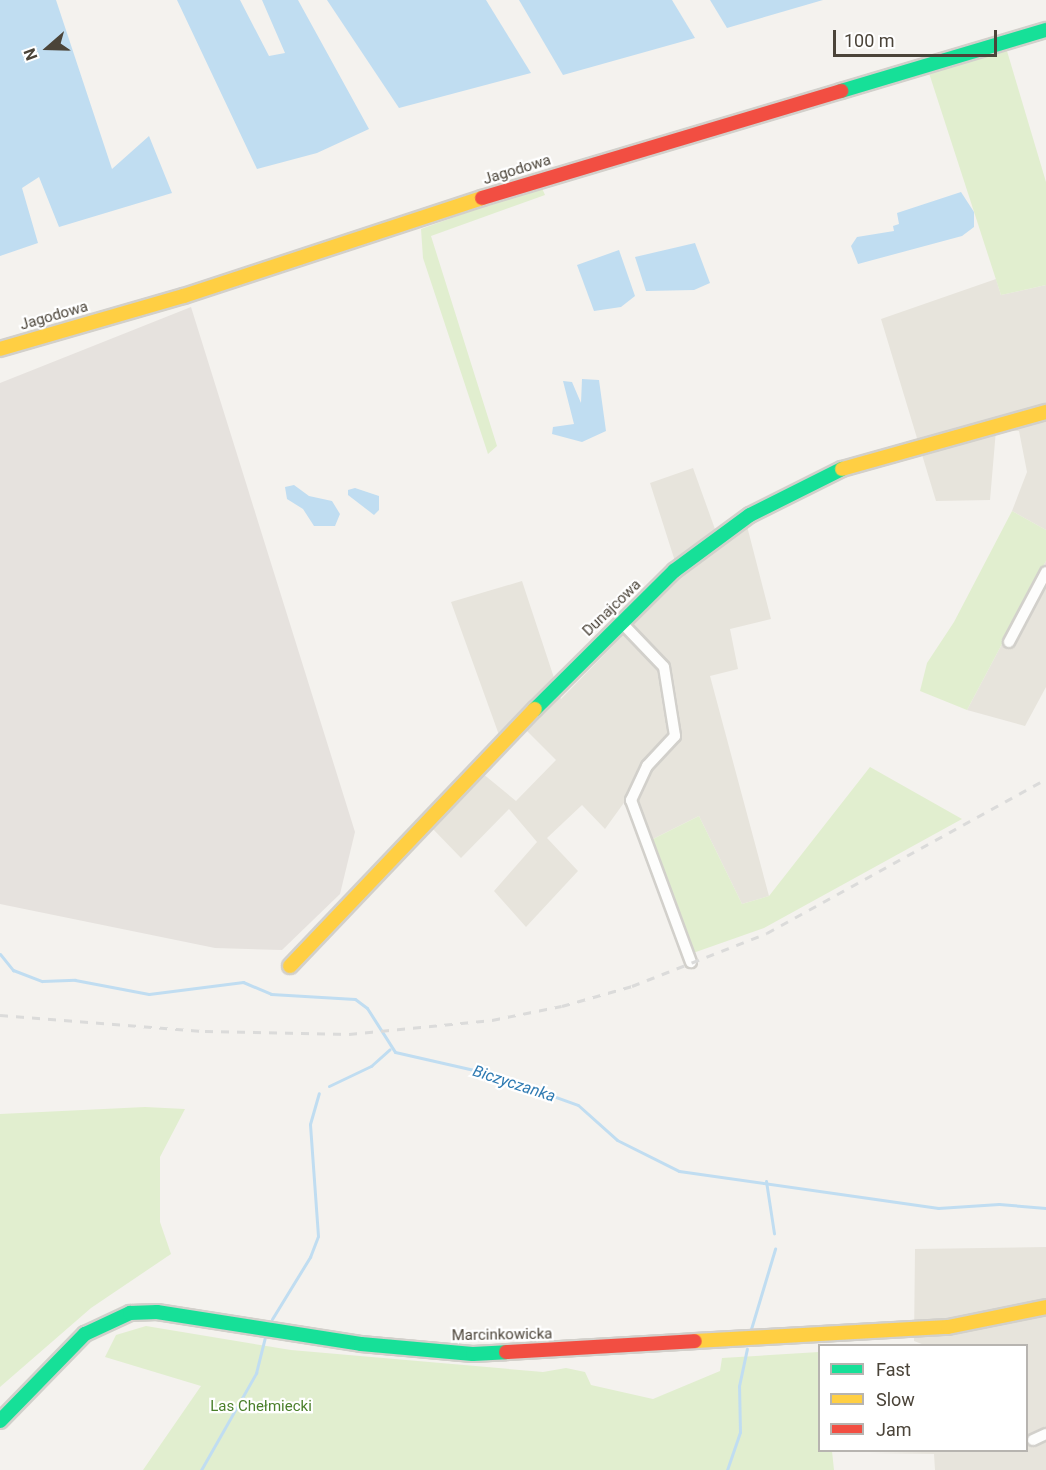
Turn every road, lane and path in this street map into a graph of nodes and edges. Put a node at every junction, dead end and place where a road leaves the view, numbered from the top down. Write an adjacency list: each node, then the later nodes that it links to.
1 (1046, 30): 2 (street, Jagodowa)
2 (0, 349)
3 (1046, 412): 5 (street, Dunajcowa)
4 (1046, 572): 6 (street)
5 (621, 622): 7 (street); 8 (street, Dunajcowa)
6 (1009, 642)
7 (691, 962)
8 (290, 966)
9 (1046, 1307): 10 (street, Marcinkowicka)
10 (0, 1420)
11 (1046, 1434): 12 (street)
12 (1033, 1440)

